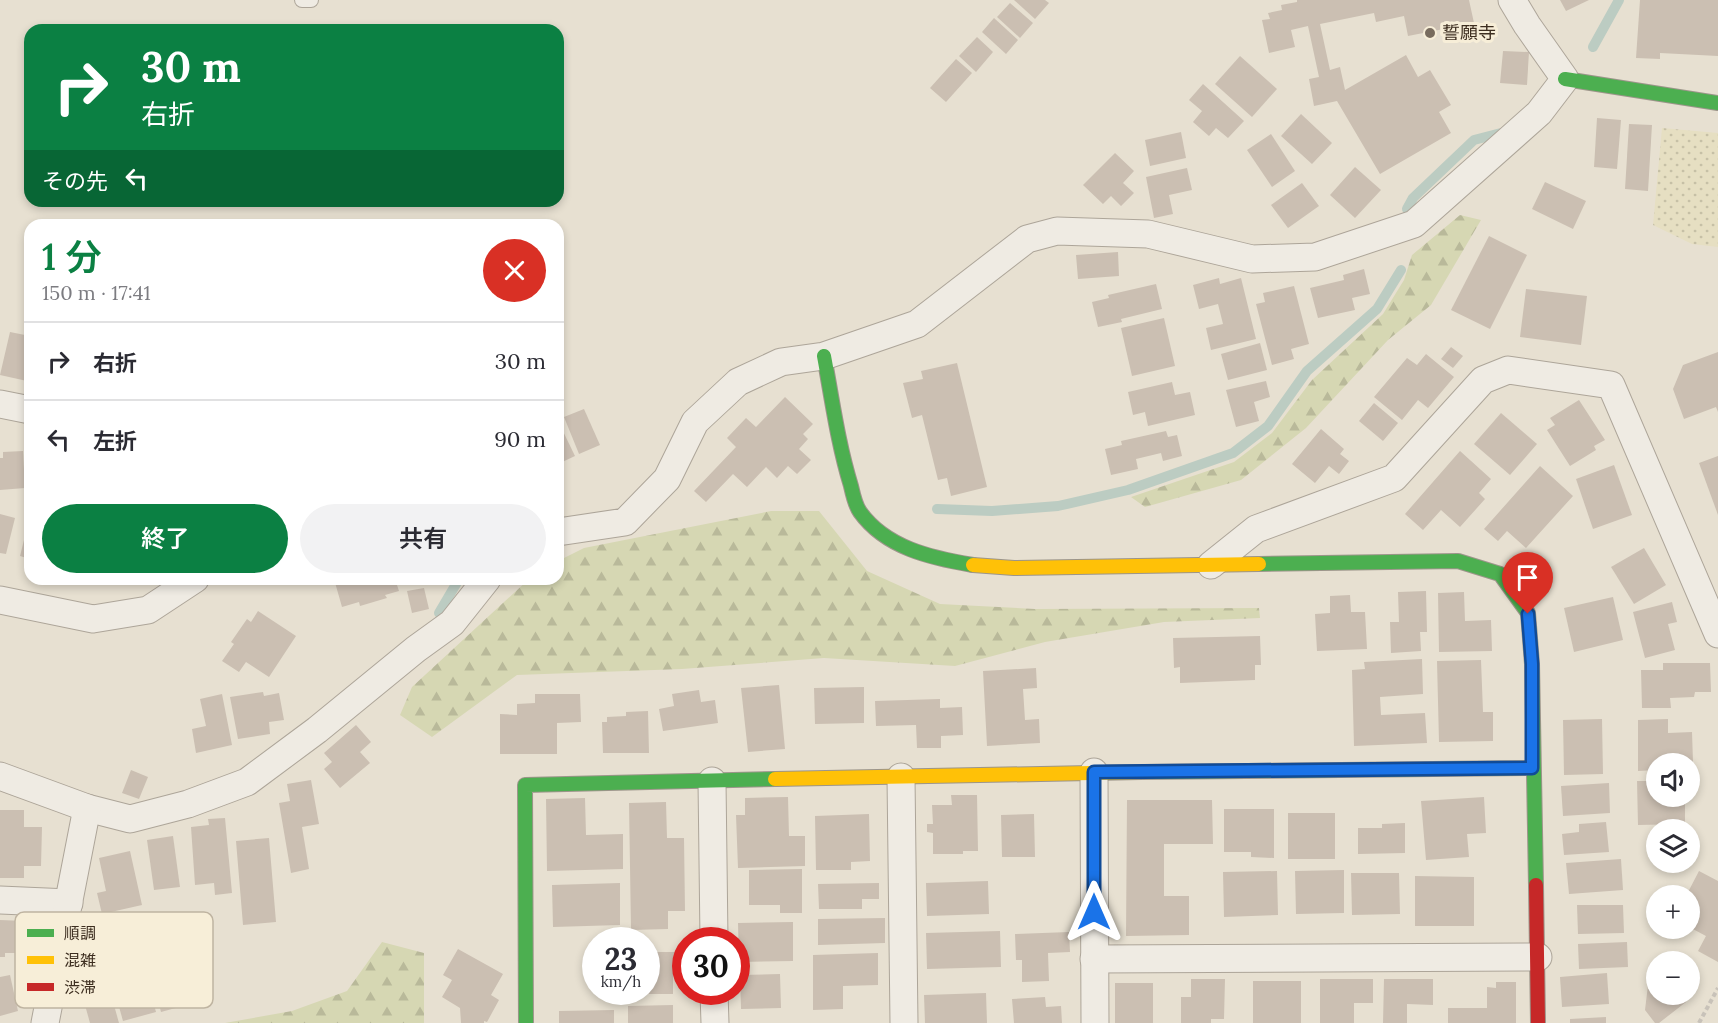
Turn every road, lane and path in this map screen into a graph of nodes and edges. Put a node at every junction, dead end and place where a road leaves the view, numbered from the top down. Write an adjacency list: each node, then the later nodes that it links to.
1 (302, 0): 2 (lane)
2 (311, 0)
3 (1512, 0): 4 (street)
4 (1565, 79): 5 (street); 6 (street)
5 (1718, 103)
6 (824, 356): 9 (street); 10 (street)
7 (0, 404): 8 (street)
8 (24, 409)
9 (564, 531)
10 (1211, 565): 14 (street); 15 (street)
11 (186, 585): 13 (street)
12 (482, 585): 20 (street)
13 (2, 604)
14 (1718, 634)
15 (1532, 768): 16 (street); 25 (street)
16 (1094, 772): 18 (street); 26 (street)
17 (0, 776): 20 (street)
18 (901, 777): 19 (street); 33 (street)
19 (711, 781): 24 (street); 31 (street)
20 (87, 808): 22 (street)
21 (0, 900): 22 (street)
22 (69, 903): 23 (street)
23 (67, 912)
24 (714, 927)
25 (1538, 957): 26 (street); 35 (street)
26 (1094, 958): 34 (street)
27 (1718, 988): 36 (path)
28 (714, 1005): 32 (street)
29 (48, 1008): 30 (street)
30 (45, 1023)
31 (526, 1023)
32 (715, 1023)
33 (904, 1023)
34 (1095, 1023)
35 (1538, 1023)
36 (1699, 1023)

